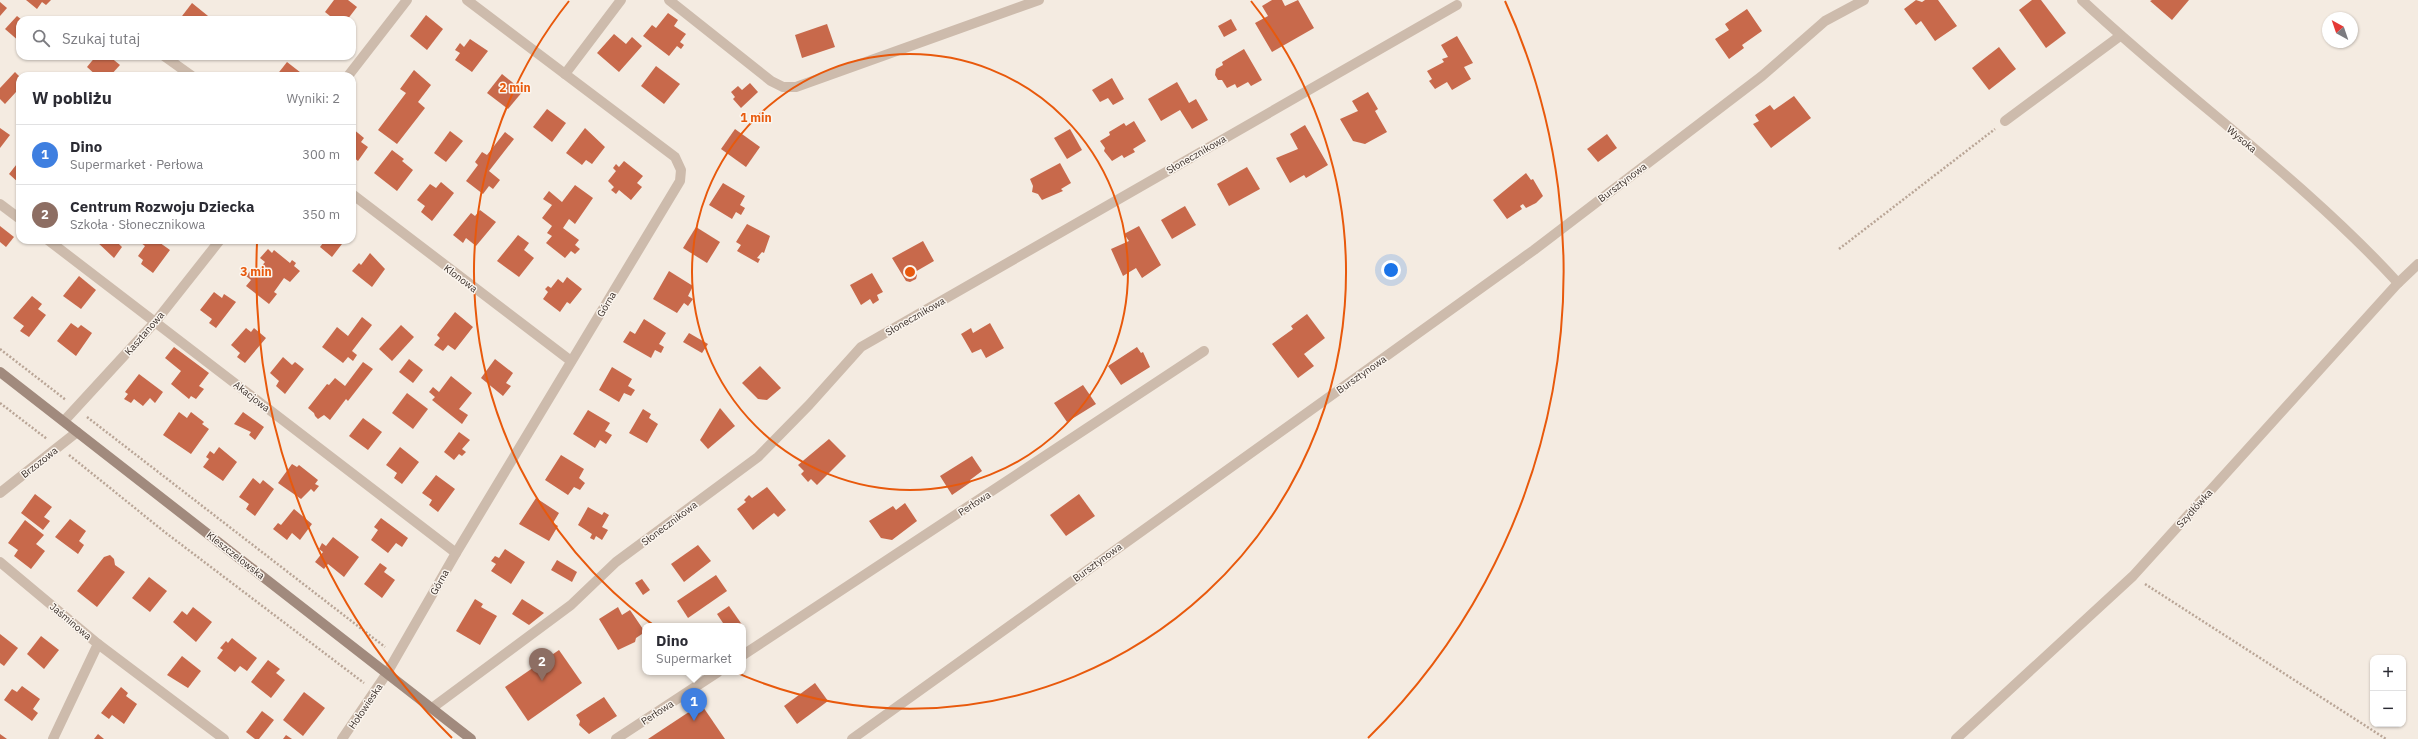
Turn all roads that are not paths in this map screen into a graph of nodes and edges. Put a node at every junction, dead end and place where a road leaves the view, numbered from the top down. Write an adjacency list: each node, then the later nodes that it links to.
1 (407, 0): 12 (street)
2 (467, 0): 13 (street, Górna)
3 (621, 0): 13 (street)
4 (669, 0): 5 (street)
5 (1039, 0)
6 (1864, 0): 41 (street, Bursztynowa)
7 (2082, 0): 9 (street, Wysoka)
8 (1457, 5): 35 (street, Słonecznikowa)
9 (2120, 36): 14 (street); 21 (street, Wysoka)
10 (170, 60): 11 (street)
11 (186, 72)
12 (351, 72)
13 (565, 74): 24 (street, Górna)
14 (2005, 121)
15 (356, 197): 24 (street, Klonowa)
16 (0, 204): 17 (street)
17 (16, 216)
18 (53, 244): 22 (street, Akacjowa)
19 (217, 244): 22 (street, Kasztanowa)
20 (2418, 264): 21 (street, Szydłówka)
21 (2398, 283): 42 (street, Szydłówka)
22 (156, 321): 26 (street, Kasztanowa); 29 (street, Akacjowa)
23 (1204, 351): 32 (street, Perłowa)
24 (571, 361): 29 (street, Górna)
25 (0, 372): 26 (main road, Kleszczelowska)
26 (64, 422): 27 (main road, Kleszczelowska)
27 (77, 432): 28 (street, Brzozowa); 33 (main road, Kleszczelowska)
28 (0, 493)
29 (456, 553): 33 (street, Górna)
30 (0, 562): 31 (street, Jaśminowa)
31 (98, 644): 36 (street, Jaśminowa); 37 (street)
32 (746, 654)
33 (387, 673): 35 (main road, Kleszczelowska); 38 (street, Hołowieska)
34 (713, 675): 40 (street, Perłowa)
35 (432, 708): 39 (main road, Kleszczelowska)
36 (53, 739)
37 (224, 739)
38 (342, 739)
39 (472, 739)
40 (616, 739)
41 (852, 739)
42 (1956, 739)

